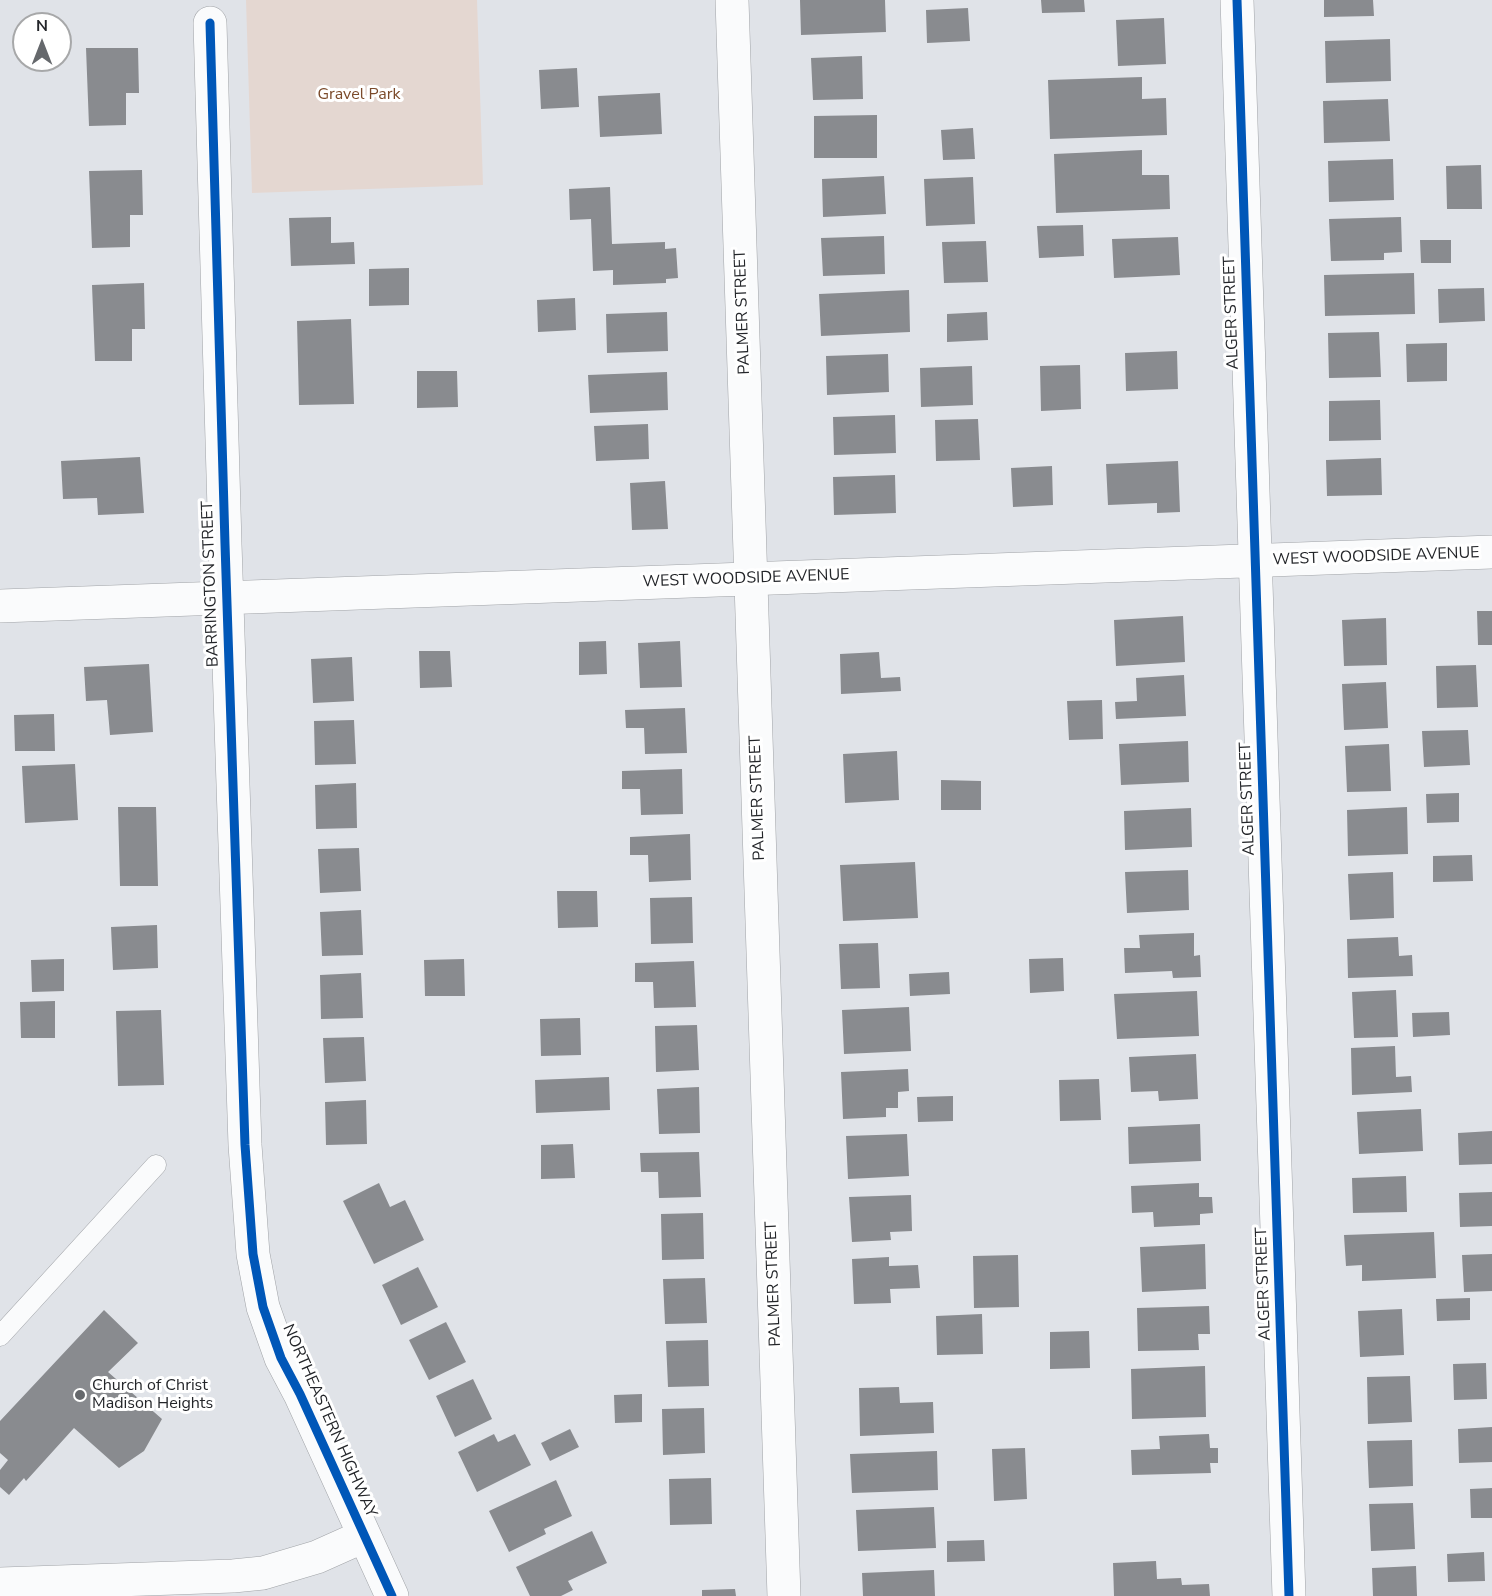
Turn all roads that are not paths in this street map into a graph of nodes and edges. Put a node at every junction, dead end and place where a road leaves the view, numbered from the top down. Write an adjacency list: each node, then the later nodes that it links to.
1 (732, 0): 6 (street, PALMER STREET)
2 (1237, 0): 5 (street, ALGER STREET)
3 (210, 23): 7 (street, BARRINGTON STREET)
4 (1492, 552): 5 (street, WEST WOODSIDE AVENUE)
5 (1255, 561): 6 (street, WEST WOODSIDE AVENUE); 16 (street, ALGER STREET)
6 (752, 579): 7 (street, WEST WOODSIDE AVENUE); 15 (street, PALMER STREET)
7 (227, 598): 8 (street, WEST WOODSIDE AVENUE); 9 (street, BARRINGTON STREET)
8 (0, 606)
9 (244, 1145): 12 (street, NORTHEASTERN HIGHWAY)
10 (156, 1165): 11 (lane)
11 (0, 1336)
12 (364, 1536): 13 (street); 14 (street, NORTHEASTERN HIGHWAY)
13 (0, 1584)
14 (392, 1596)
15 (784, 1596)
16 (1289, 1596)

